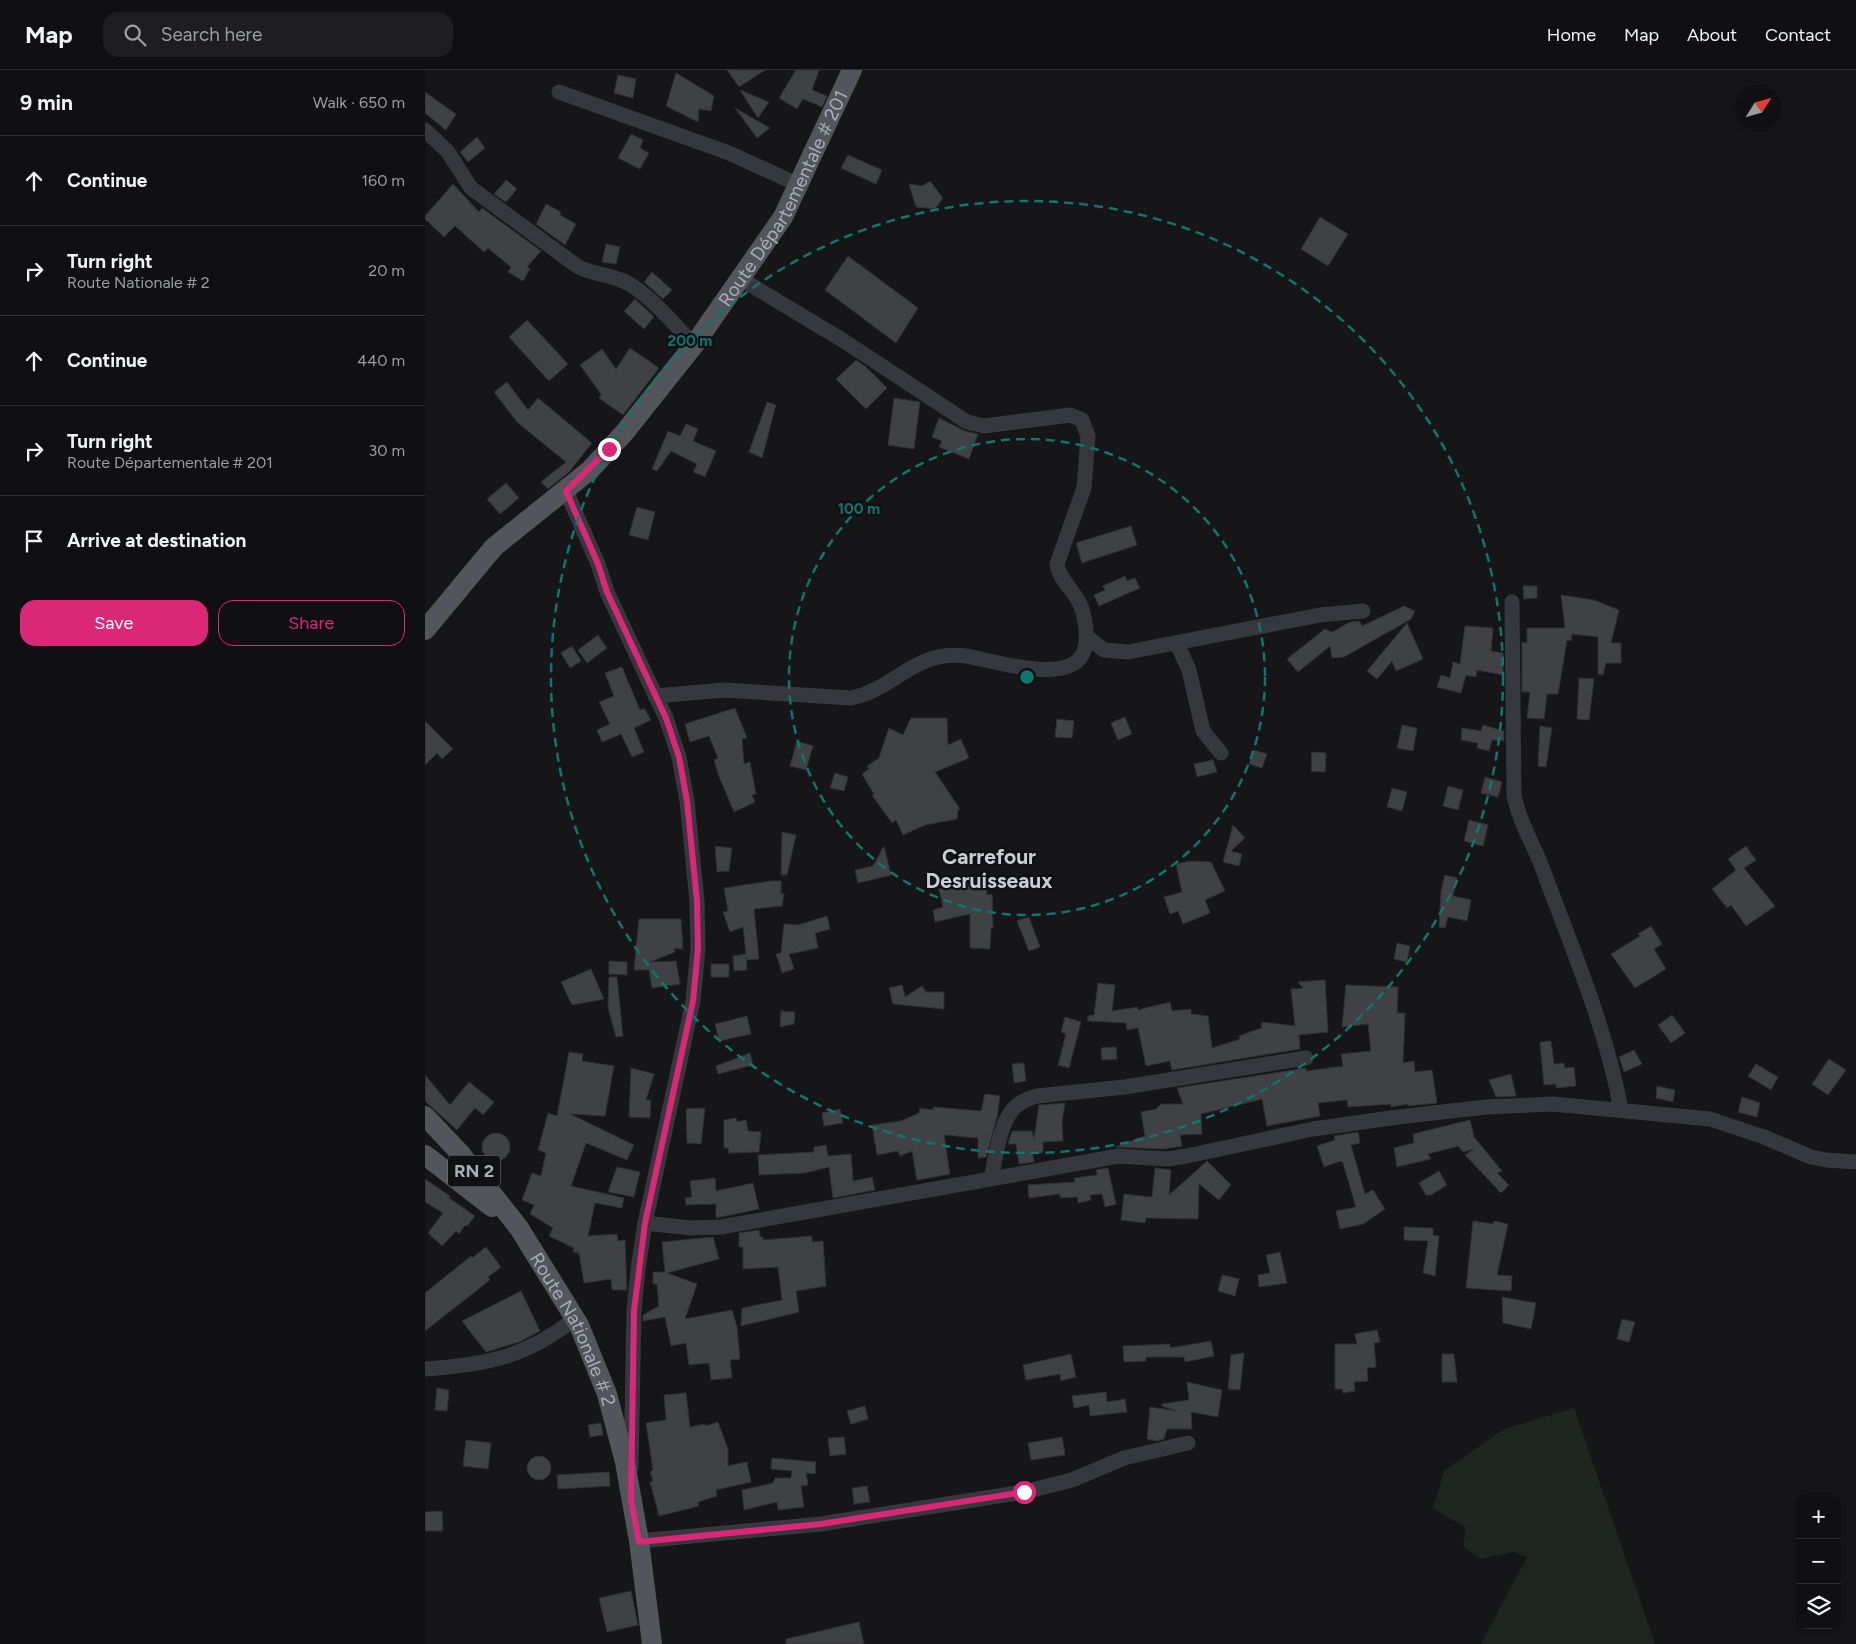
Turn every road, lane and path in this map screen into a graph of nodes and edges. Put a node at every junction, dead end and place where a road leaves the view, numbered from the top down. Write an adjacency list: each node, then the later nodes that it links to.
1 (852, 70): 4 (main road, Route Départementale # 201)
2 (559, 92): 4 (street)
3 (425, 130): 6 (street)
4 (799, 185): 5 (main road, Route Départementale # 201)
5 (741, 279): 6 (main road, Route Départementale # 201); 11 (street)
6 (694, 345): 7 (main road, Route Départementale # 201)
7 (566, 491): 10 (main road, Route Départementale # 201); 13 (street)
8 (1512, 602): 16 (street)
9 (1363, 611): 12 (street)
10 (425, 630)
11 (1087, 636): 12 (street); 13 (street)
12 (1177, 644): 14 (street)
13 (655, 696): 21 (street)
14 (1221, 753)
15 (1306, 1058): 20 (street)
16 (1621, 1110): 19 (street); 20 (street)
17 (425, 1116): 22 (main road, Route Nationale # 2 / RN 2)
18 (425, 1156): 22 (main road, Route Nationale # 2 / RN 2)
19 (1856, 1162)
20 (991, 1179): 21 (street)
21 (645, 1223): 26 (street)
22 (519, 1228): 23 (main road, Route Nationale # 2 / RN 2)
23 (575, 1318): 24 (street); 26 (main road, Route Nationale # 2 / RN 2)
24 (425, 1369)
25 (1188, 1443): 27 (street)
26 (631, 1500): 27 (main road, Route Nationale # 2 / RN 2)
27 (639, 1542): 28 (main road, Route Nationale # 2 / RN 2)
28 (652, 1644)

